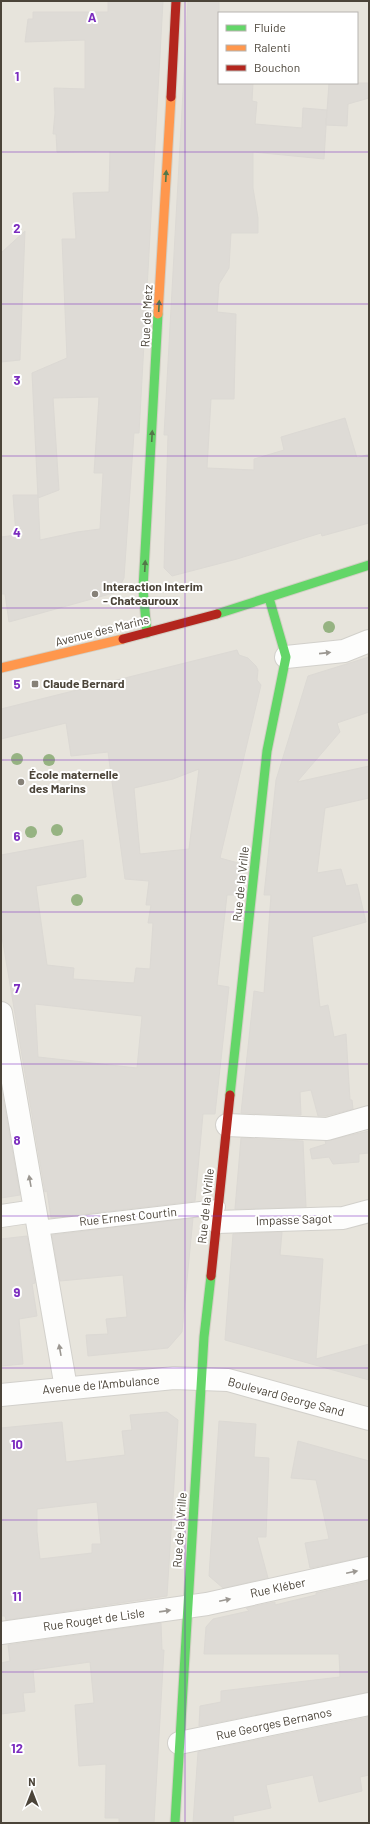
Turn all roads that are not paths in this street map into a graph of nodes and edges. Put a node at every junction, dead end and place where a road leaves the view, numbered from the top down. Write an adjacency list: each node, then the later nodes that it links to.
1 (176, 1): 4 (street, Rue de Metz, one-way to 1)
2 (369, 565): 3 (street, Avenue des Marins)
3 (269, 598): 4 (street, Avenue des Marins); 6 (street, Rue de la Vrille)
4 (147, 633): 7 (street, Avenue des Marins)
5 (369, 641): 6 (street, one-way to 5)
6 (286, 657): 10 (street, Rue de la Vrille)
7 (1, 668)
8 (1, 1013): 14 (street, one-way to 8)
9 (369, 1117): 10 (street)
10 (227, 1125): 12 (street, Rue de la Vrille)
11 (369, 1211): 12 (street, Impasse Sagot)
12 (218, 1215): 14 (lane, Rue Ernest Courtin); 15 (street, Rue de la Vrille)
13 (1, 1216): 14 (street)
14 (36, 1219): 16 (street, one-way to 14)
15 (202, 1379): 16 (street, Avenue de l'Ambulance); 18 (street, Boulevard George Sand); 20 (street, Rue de la Vrille)
16 (66, 1388): 17 (street, Avenue de l'Ambulance)
17 (1, 1395)
18 (369, 1419)
19 (369, 1568): 20 (street, Rue Kléber, one-way to 19)
20 (187, 1607): 21 (street, Rue Rouget de Lisle, one-way to 20); 23 (street, Rue de la Vrille)
21 (1, 1633)
22 (369, 1704): 23 (street, Rue Georges Bernanos)
23 (180, 1744): 24 (street, Rue de la Vrille)
24 (175, 1823)

